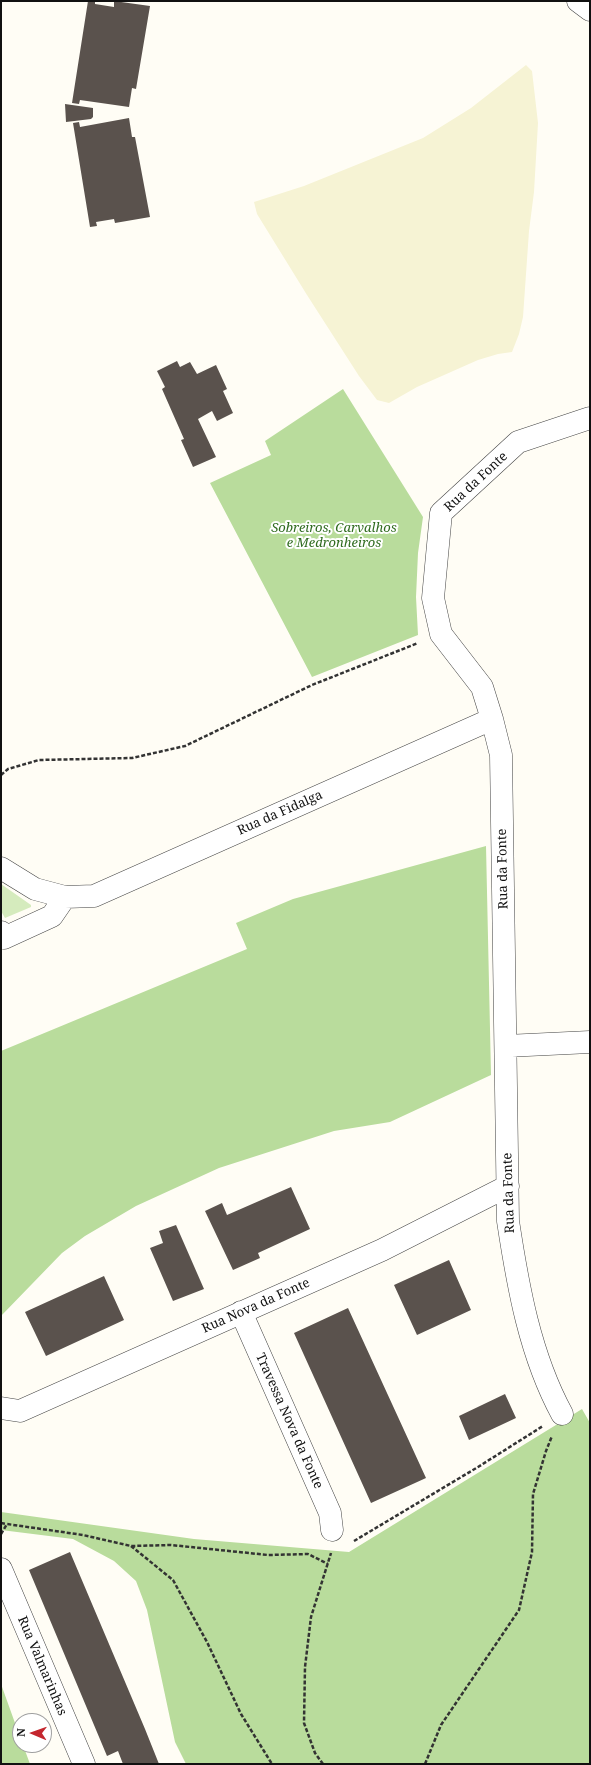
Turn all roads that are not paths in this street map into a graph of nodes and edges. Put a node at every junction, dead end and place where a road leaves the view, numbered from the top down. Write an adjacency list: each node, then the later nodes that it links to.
1 (578, 1): 2 (street)
2 (590, 10)
3 (590, 418): 4 (street, Rua da Fonte)
4 (492, 719): 6 (street, Rua da Fidalga); 9 (street, Rua da Fonte)
5 (1, 868): 6 (street, Rua da Fidalga)
6 (65, 897): 7 (street)
7 (1, 932)
8 (590, 1042): 9 (street)
9 (506, 1046): 10 (street, Rua da Fonte)
10 (508, 1186): 11 (street, Rua Nova da Fonte); 13 (street, Rua da Fonte)
11 (241, 1312): 12 (street, Rua Nova da Fonte); 14 (street, Travessa Nova da Fonte)
12 (1, 1408)
13 (562, 1414)
14 (340, 1538)
15 (1, 1568): 16 (street, Rua Valmarinhas)
16 (84, 1764)

